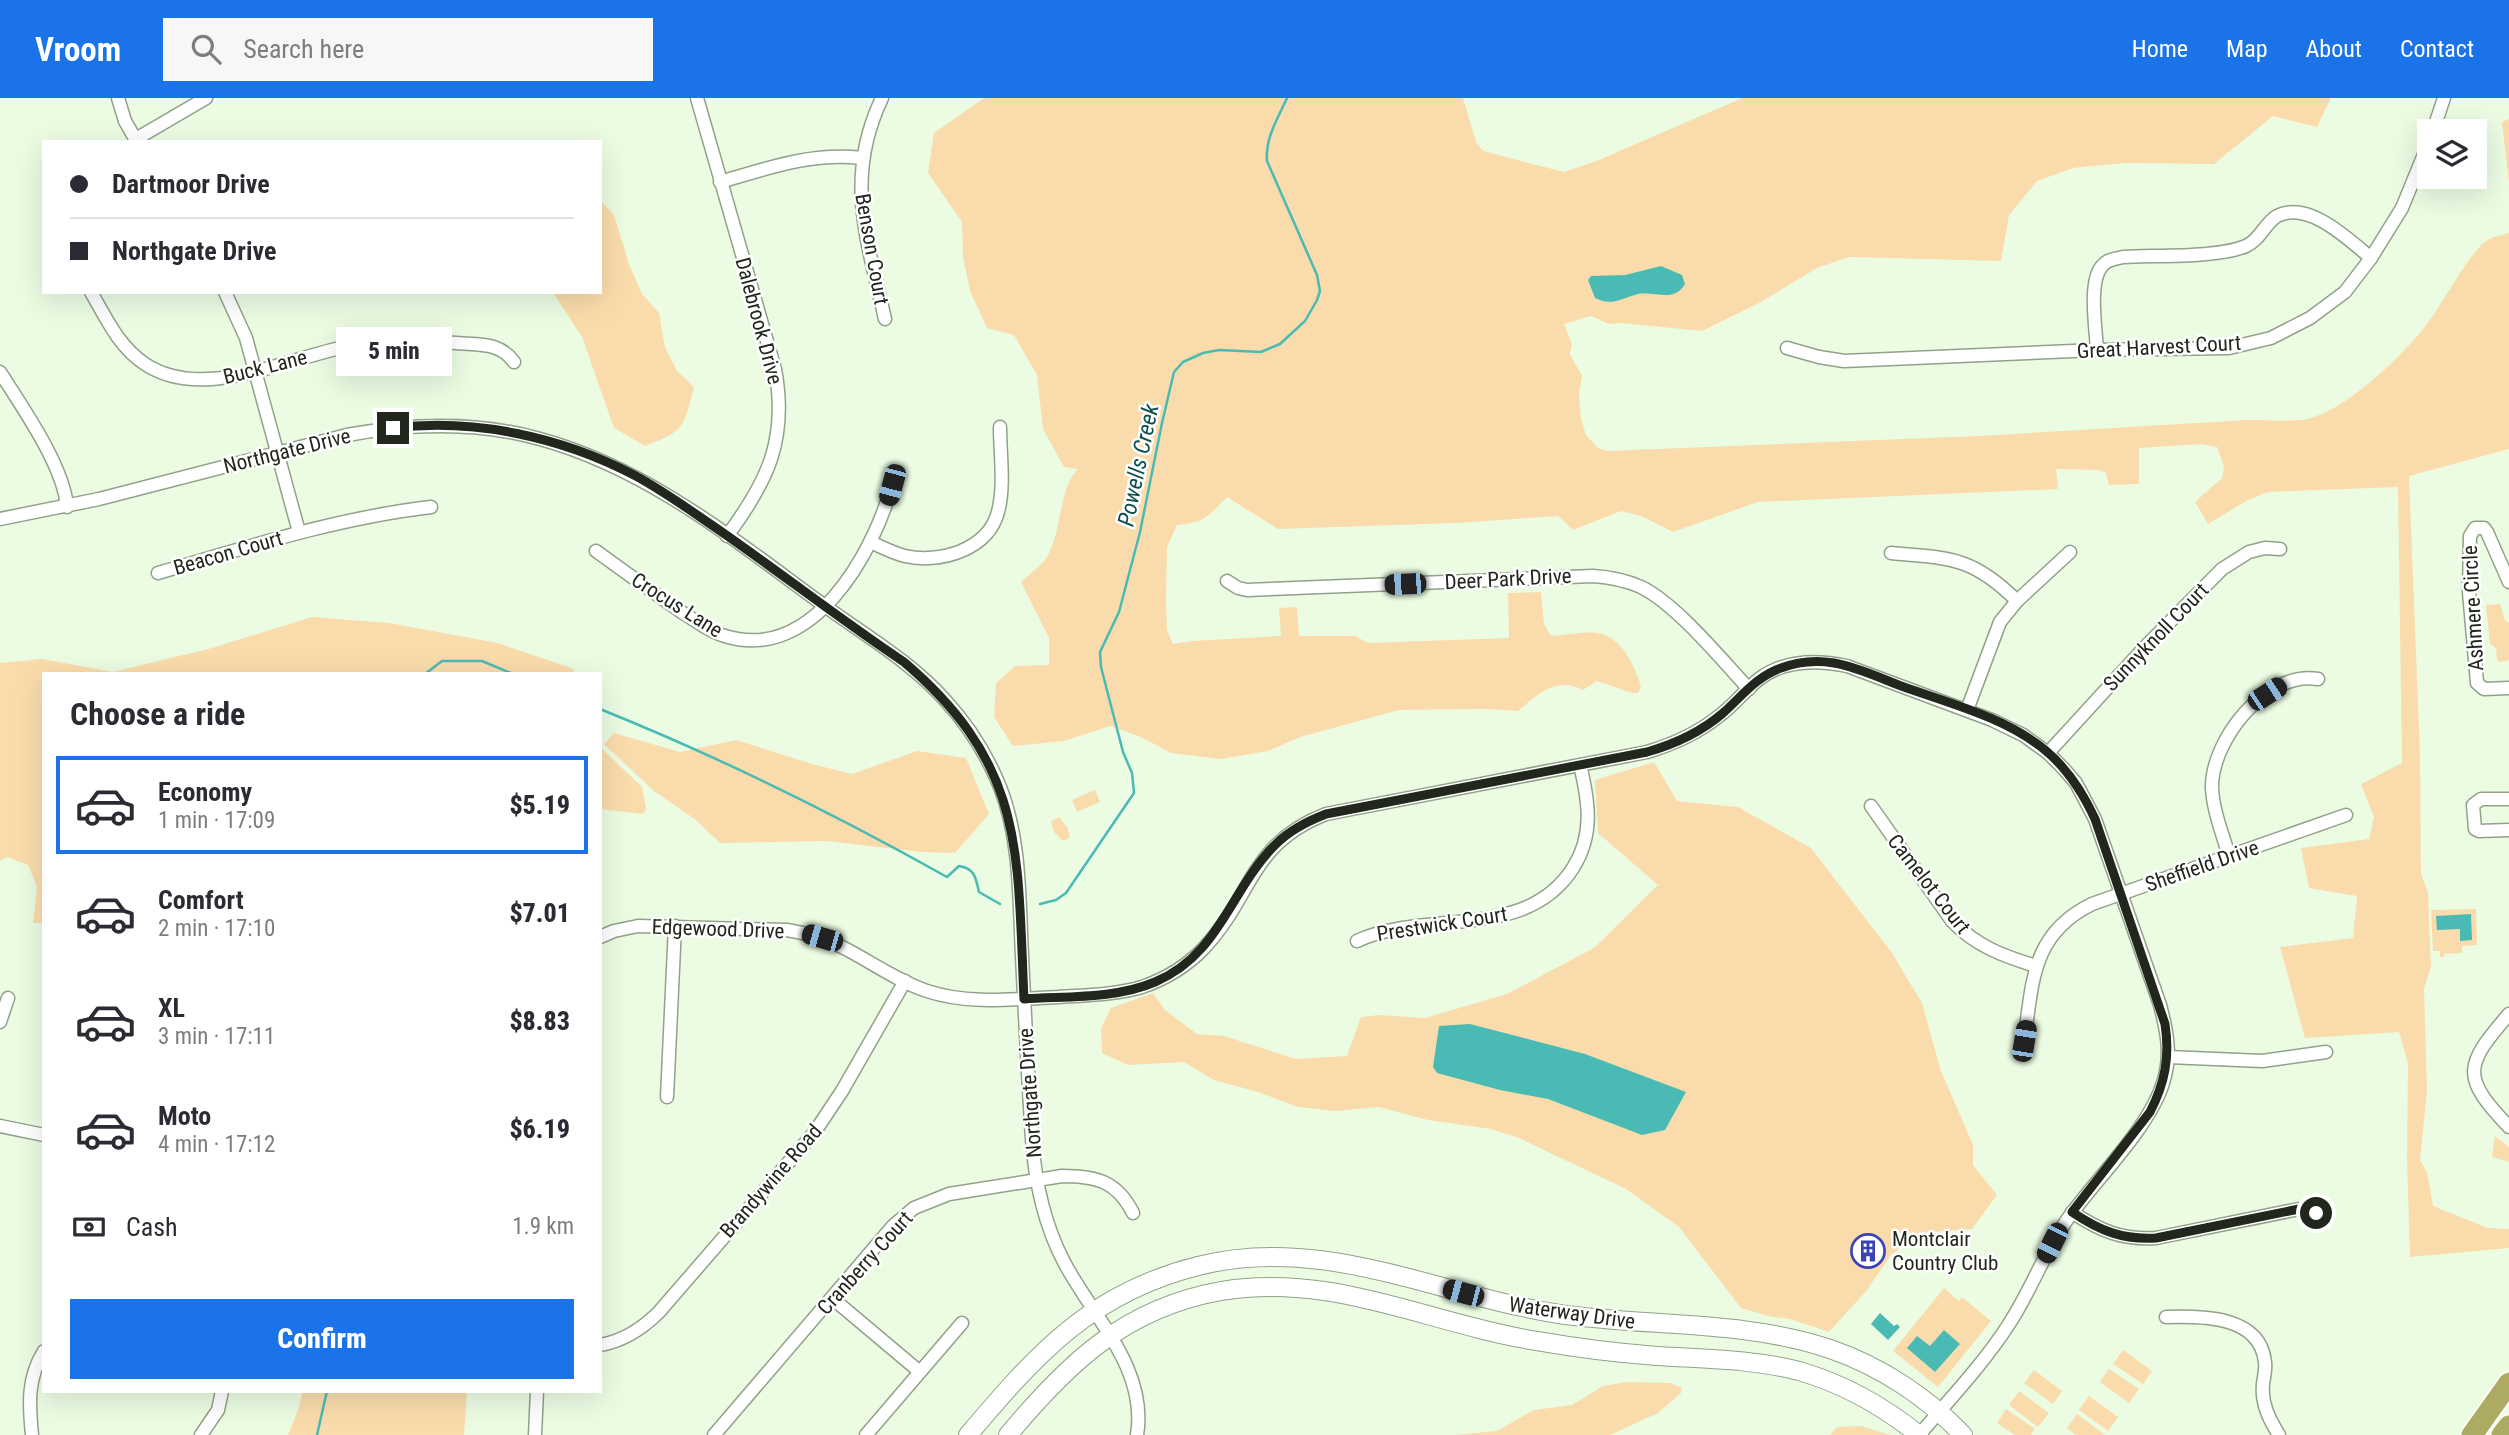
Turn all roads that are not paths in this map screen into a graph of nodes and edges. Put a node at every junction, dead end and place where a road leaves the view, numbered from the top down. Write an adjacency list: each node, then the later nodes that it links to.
1 (118, 98): 7 (street)
2 (206, 98): 8 (street)
3 (696, 98): 11 (street, Dalebrook Drive)
4 (882, 98): 9 (street, Benson Court)
5 (2444, 98): 6 (street)
6 (2437, 119)
7 (135, 140)
8 (138, 140)
9 (862, 158): 11 (street); 15 (street, Benson Court)
10 (2417, 171): 12 (street, Great Harvest Court)
11 (720, 182): 28 (street, Dalebrook Drive)
12 (2371, 258): 17 (street, Great Harvest Court); 17 (street)
13 (92, 294): 19 (street, Buck Lane)
14 (226, 294): 19 (street, Beacon Court)
15 (884, 319)
16 (1787, 348): 17 (street, Great Harvest Court)
17 (2097, 350)
18 (514, 362): 19 (street, Buck Lane)
19 (256, 370): 22 (street, Beacon Court)
20 (0, 372): 24 (street)
21 (1000, 427): 29 (street)
22 (278, 453): 24 (street, Northgate Drive); 27 (street, Beacon Court); 28 (street, Northgate Drive)
23 (892, 485): 29 (street, Crocus Lane)
24 (67, 507): 26 (street, Northgate Drive)
25 (431, 508): 27 (street, Beacon Court)
26 (0, 519)
27 (299, 532): 34 (street, Beacon Court)
28 (727, 536): 38 (street, Northgate Drive)
29 (870, 542): 38 (street, Crocus Lane)
30 (2280, 549): 43 (street, Sunnyknoll Court)
31 (596, 551): 38 (street, Crocus Lane)
32 (2070, 552): 37 (street)
33 (1891, 553): 37 (street)
34 (158, 573)
35 (1227, 581): 41 (street, Deer Park Drive)
36 (2509, 582): 40 (street, Ashmere Circle)
37 (2017, 601): 42 (street)
38 (825, 606): 57 (street, Northgate Drive)
39 (2318, 679): 49 (street)
40 (2509, 688)
41 (1749, 689): 42 (street, Edgewood Drive); 44 (street, Edgewood Drive)
42 (1966, 710): 43 (street, Edgewood Drive)
43 (2048, 752): 50 (street, Edgewood Drive)
44 (1580, 765): 53 (street, Prestwick Court); 57 (street, Edgewood Drive)
45 (2509, 799): 48 (street)
46 (1871, 806): 54 (street, Camelot Court)
47 (2346, 815): 49 (street, Sheffield Drive)
48 (2509, 830)
49 (2230, 856): 50 (street, Sheffield Drive)
50 (2120, 894): 54 (street, Sheffield Drive); 62 (street, Edgewood Drive)
51 (674, 926): 52 (street, Edgewood Drive); 55 (street, Edgewood Drive); 63 (street)
52 (602, 936)
53 (1357, 942)
54 (2036, 966): 60 (street, Sheffield Drive)
55 (905, 981): 57 (street, Edgewood Drive); 78 (street, Brandywine Road)
56 (8, 998): 59 (street)
57 (1024, 999): 67 (street, Northgate Drive)
58 (2509, 1014): 65 (street)
59 (0, 1022)
60 (2024, 1041)
61 (2326, 1052): 62 (street)
62 (2168, 1057): 68 (street, Edgewood Drive)
63 (667, 1097)
64 (0, 1126): 66 (street)
65 (2509, 1127)
66 (42, 1135)
67 (1037, 1180): 69 (street, Cranberry Court); 72 (street, Cranberry Court); 74 (street, Northgate Drive)
68 (2072, 1212): 70 (street); 84 (street, Edgewood Drive)
69 (1133, 1213)
70 (2320, 1216)
71 (1394, 1274): 73 (main road); 74 (main road, Waterway Drive); 84 (main road, Waterway Drive)
72 (832, 1298): 80 (street); 89 (street, Cranberry Court)
73 (1385, 1304): 77 (main road, Waterway Drive); 94 (main road, Waterway Drive)
74 (1095, 1310): 77 (street, Northgate Drive); 91 (main road, Waterway Drive)
75 (2166, 1317): 96 (street)
76 (962, 1323): 80 (street)
77 (1110, 1335): 92 (main road, Waterway Drive); 93 (street, Northgate Drive)
78 (602, 1344)
79 (42, 1355): 86 (street)
80 (920, 1372): 90 (street)
81 (2509, 1383): 97 (highway)
82 (222, 1393): 87 (street)
83 (537, 1393): 88 (street)
84 (1939, 1412): 94 (street, Edgewood Drive); 95 (main road, Waterway Drive)
85 (2509, 1426): 98 (highway)
86 (32, 1435)
87 (201, 1435)
88 (535, 1435)
89 (714, 1435)
90 (866, 1435)
91 (968, 1435)
92 (1007, 1435)
93 (1137, 1435)
94 (1919, 1435)
95 (1963, 1435)
96 (2279, 1435)
97 (2472, 1435)
98 (2502, 1435)

